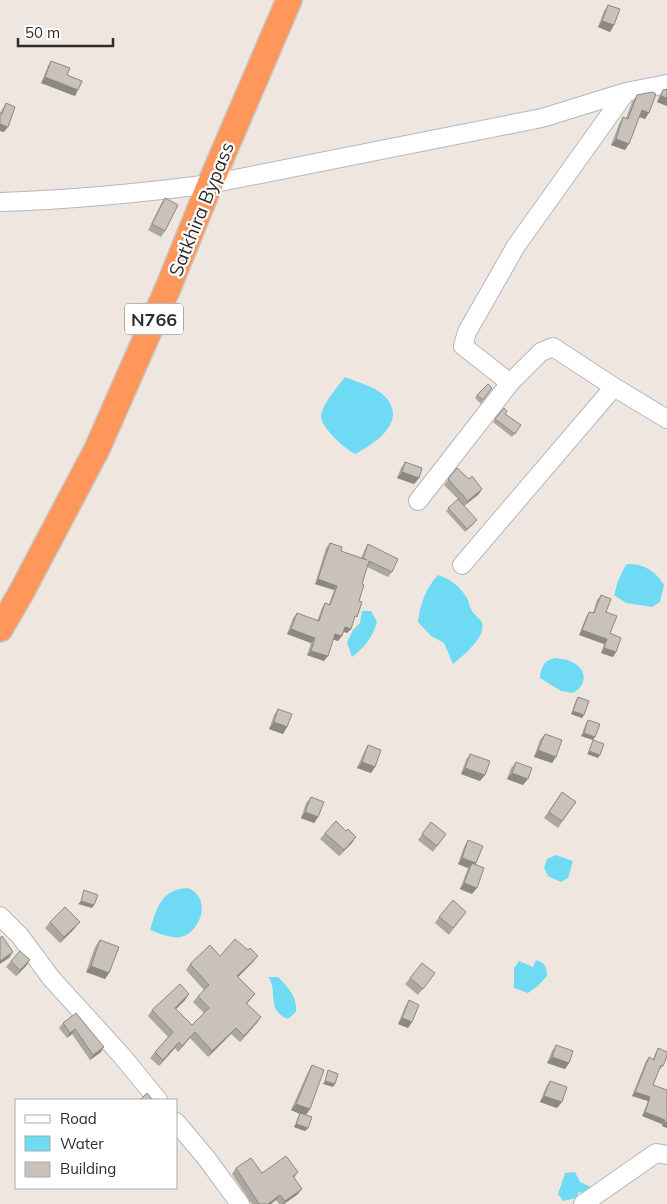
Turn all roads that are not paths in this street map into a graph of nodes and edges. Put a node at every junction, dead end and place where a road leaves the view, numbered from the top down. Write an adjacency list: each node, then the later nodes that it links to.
1 (289, 0): 4 (highway, Satkhira Bypass / N766)
2 (667, 84): 3 (street)
3 (626, 92): 4 (street); 6 (street)
4 (210, 184): 5 (street); 11 (highway, Satkhira Bypass / N766)
5 (0, 202)
6 (510, 383): 7 (street); 9 (street)
7 (614, 387): 8 (street); 10 (street)
8 (667, 419)
9 (418, 501)
10 (462, 565)
11 (0, 629)
12 (0, 916): 13 (street)
13 (157, 1099)
14 (178, 1124): 16 (street)
15 (667, 1155): 17 (street)
16 (240, 1204)
17 (583, 1204)

